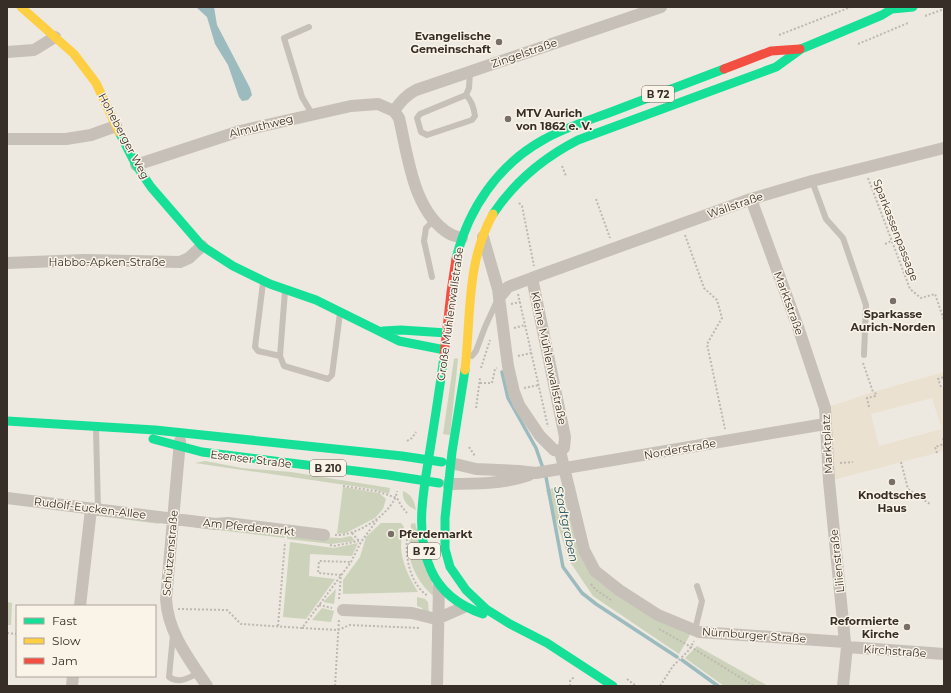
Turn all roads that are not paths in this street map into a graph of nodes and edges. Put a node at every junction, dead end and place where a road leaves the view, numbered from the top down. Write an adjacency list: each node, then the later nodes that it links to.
1 (21, 7): 6 (main road, Hoheberger Weg)
2 (661, 7): 9 (street, Zingelstraße)
3 (913, 7): 4 (main road, Große Mühlenwallstraße / B 72)
4 (894, 8): 7 (main road, Große Mühlenwallstraße / B 72)
5 (309, 27): 17 (lane)
6 (56, 37): 8 (street); 21 (main road, Hoheberger Weg)
7 (800, 49): 10 (main road, Große Mühlenwallstraße / B 72); 10 (main road, Große Mühlenwallstraße / B 72)
8 (7, 52)
9 (470, 72): 12 (lane); 15 (street, Zingelstraße)
10 (725, 77): 11 (main road, Große Mühlenwallstraße / B 72); 14 (main road, Große Mühlenwallstraße / B 72)
11 (660, 93): 13 (main road, Große Mühlenwallstraße / B 72); 14 (lane)
12 (466, 94): 12 (lane)
13 (643, 100): 16 (main road, Große Mühlenwallstraße / B 72); 19 (lane)
14 (665, 108): 19 (main road, Große Mühlenwallstraße / B 72)
15 (392, 109): 17 (street, Almuthweg); 28 (street)
16 (616, 110): 18 (main road, Große Mühlenwallstraße / B 72); 20 (lane)
17 (312, 114): 25 (street, Almuthweg)
18 (605, 114): 22 (lane); 30 (main road, Große Mühlenwallstraße / B 72)
19 (649, 114): 20 (main road, Große Mühlenwallstraße / B 72)
20 (621, 125): 22 (main road, Große Mühlenwallstraße / B 72)
21 (116, 126): 23 (street); 25 (main road, Hoheberger Weg)
22 (610, 129): 29 (main road, Große Mühlenwallstraße / B 72)
23 (7, 139)
24 (944, 148): 26 (street, Wallstraße)
25 (136, 165): 31 (main road, Hoheberger Weg)
26 (812, 181): 27 (street, Wallstraße); 43 (lane)
27 (751, 199): 34 (street, Wallstraße); 46 (street, Marktstraße)
28 (434, 220): 30 (street); 33 (lane)
29 (482, 236): 37 (street); 41 (main road, Große Mühlenwallstraße / B 72)
30 (462, 238): 40 (main road, Große Mühlenwallstraße / B 72)
31 (202, 246): 32 (street, Habbo-Apken-Straße); 35 (main road, Hoheberger Weg)
32 (7, 263)
33 (432, 277)
34 (532, 278): 37 (street, Kleine Mühlenwallstraße); 53 (street, Kleine Mühlenwallstraße)
35 (263, 281): 36 (main road, Hoheberger Weg); 44 (lane)
36 (285, 289): 38 (main road, Hoheberger Weg); 44 (lane)
37 (499, 298): 45 (lane); 53 (street)
38 (340, 311): 39 (main road, Hoheberger Weg); 44 (lane)
39 (382, 331): 40 (main road, Hoheberger Weg); 42 (main road, Hoheberger Weg)
40 (447, 333): 41 (main road, Hoheberger Weg); 42 (main road, Große Mühlenwallstraße / B 72)
41 (468, 344): 42 (main road, Hoheberger Weg); 45 (main road, Große Mühlenwallstraße / B 72)
42 (451, 349): 54 (main road, Große Mühlenwallstraße / B 72)
43 (864, 355)
44 (280, 356)
45 (467, 358): 55 (main road, Große Mühlenwallstraße / B 72)
46 (825, 408): 48 (street, Marktplatz)
47 (7, 421): 49 (main road, Esenser Straße / B 210)
48 (825, 424): 56 (street, Norderstraße); 58 (street, Marktplatz)
49 (96, 426): 50 (main road, Esenser Straße / B 210); 62 (lane)
50 (129, 430): 51 (main road, Esenser Straße / B 210); 52 (main road, Esenser Straße / B 210)
51 (181, 433): 52 (street, Schützenstraße); 54 (main road, Esenser Straße / B 210)
52 (180, 447): 59 (main road, Esenser Straße / B 210); 63 (street, Schützenstraße)
53 (560, 451): 56 (street, Kleine Mühlenwallstraße)
54 (429, 460): 55 (main road, Esenser Straße / B 210); 59 (main road, Große Mühlenwallstraße / B 72)
55 (451, 463): 57 (street, Norderstraße); 60 (main road, Große Mühlenwallstraße / B 72)
56 (558, 470): 57 (street, Norderstraße); 72 (street, Nürnburger Straße)
57 (535, 474): 60 (street, Norderstraße)
58 (828, 481): 74 (street, Lilienstraße)
59 (426, 482): 60 (main road, Esenser Straße / B 210); 65 (main road, B 72)
60 (448, 484): 71 (main road, B 72)
61 (7, 498): 62 (street, Rudolf-Eucken-Allee)
62 (94, 509): 63 (street, Rudolf-Eucken-Allee); 67 (street)
63 (173, 518): 64 (street, Am Pferdemarkt); 73 (street, Schützenstraße)
64 (324, 535)
65 (439, 586): 68 (main road, B 72); 70 (street)
66 (697, 586): 72 (lane)
67 (80, 605)
68 (464, 607): 70 (street); 71 (main road, B 72)
69 (340, 609): 70 (street)
70 (439, 618): 78 (street)
71 (498, 618): 79 (main road, B 72)
72 (695, 630): 74 (street, Nürnburger Straße)
73 (174, 632): 76 (street, Schützenstraße); 76 (lane)
74 (846, 645): 75 (street, Kirchstraße); 80 (street, Lilienstraße)
75 (944, 654)
76 (198, 673): 77 (street, Schützenstraße)
77 (207, 686)
78 (437, 686)
79 (613, 686)
80 (843, 686)

